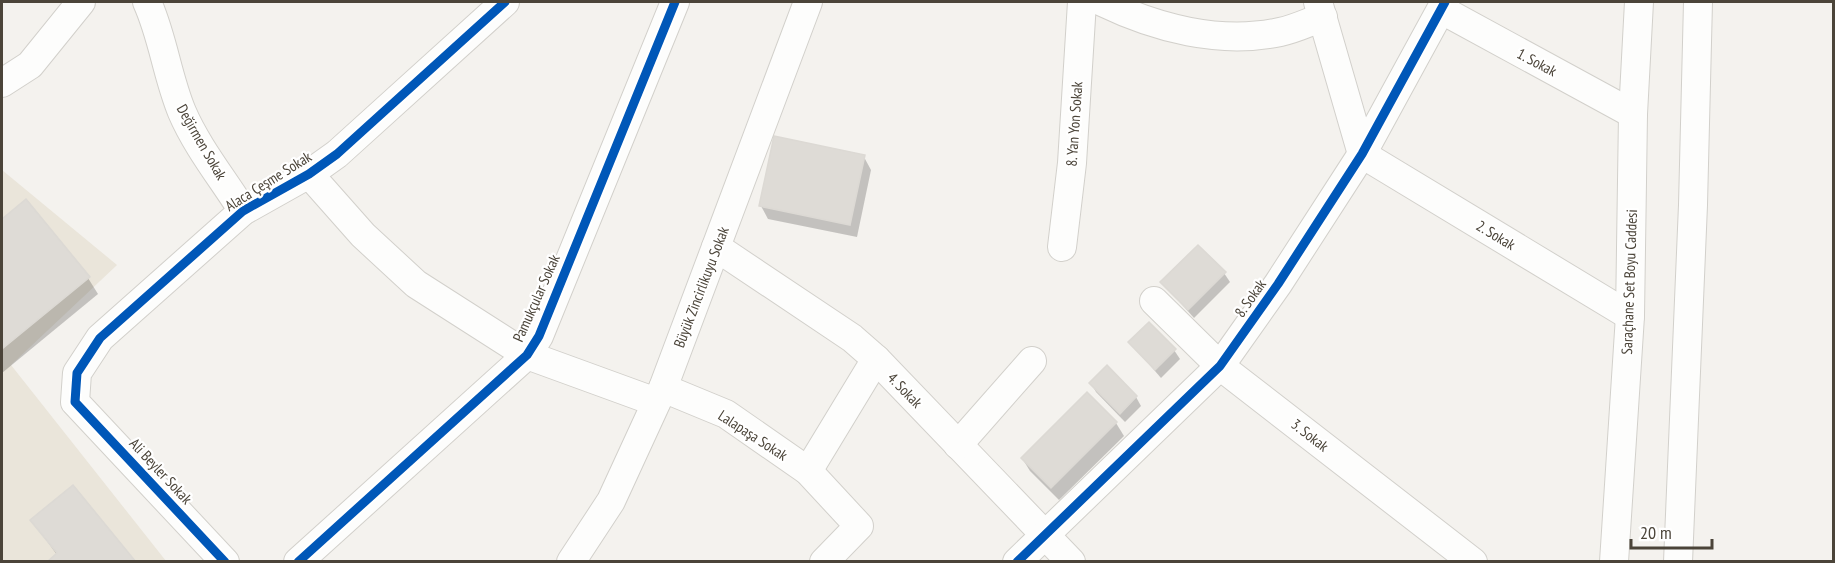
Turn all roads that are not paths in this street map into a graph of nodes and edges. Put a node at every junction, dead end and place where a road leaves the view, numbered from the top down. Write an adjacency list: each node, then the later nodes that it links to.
1 (81, 2): 12 (street)
2 (147, 2): 16 (street, Değirmen Sokak)
3 (504, 2): 15 (street, Alaca Çeşme Sokak)
4 (675, 2): 21 (street, Pamukçular Sokak)
5 (808, 2): 17 (street, Büyük Zincirlikuyu Sokak)
6 (1082, 2): 18 (street, 8. Yan Yon Sokak)
7 (1102, 2): 11 (street)
8 (1638, 2): 13 (street, Saraçhane Set Boyu Caddesi)
9 (1698, 2): 38 (street)
10 (1443, 6): 13 (street, 1. Sokak); 14 (street, 8. Sokak)
11 (1321, 9): 14 (street)
12 (2, 83)
13 (1633, 114): 20 (street, Saraçhane Set Boyu Caddesi)
14 (1362, 154): 20 (street, 2. Sokak); 24 (street, 8. Sokak)
15 (309, 174): 16 (street, Alaca Çeşme Sokak); 21 (street, Lalapaşa Sokak)
16 (243, 211): 26 (street, Alaca Çeşme Sokak)
17 (716, 247): 22 (street, 4. Sokak); 25 (street, Büyük Zincirlikuyu Sokak)
18 (1062, 247)
19 (1154, 301): 24 (street, 3. Sokak)
20 (1630, 316): 37 (street, Saraçhane Set Boyu Caddesi)
21 (526, 356): 25 (street, Lalapaşa Sokak); 31 (street, Pamukçular Sokak)
22 (876, 359): 27 (street, 4. Sokak); 28 (street)
23 (1032, 361): 27 (street)
24 (1220, 366): 29 (street, 8. Sokak); 36 (street, 3. Sokak)
25 (660, 395): 28 (street, Lalapaşa Sokak); 32 (street, Büyük Zincirlikuyu Sokak)
26 (75, 402): 30 (street, Ali Beyler Sokak)
27 (958, 445): 29 (street, 4. Sokak)
28 (808, 471): 33 (street, Lalapaşa Sokak)
29 (1043, 534): 34 (street, 8. Sokak); 35 (street, 4. Sokak)
30 (225, 561)
31 (298, 561)
32 (571, 561)
33 (824, 561)
34 (1017, 561)
35 (1071, 561)
36 (1473, 561)
37 (1614, 561)
38 (1677, 561)

